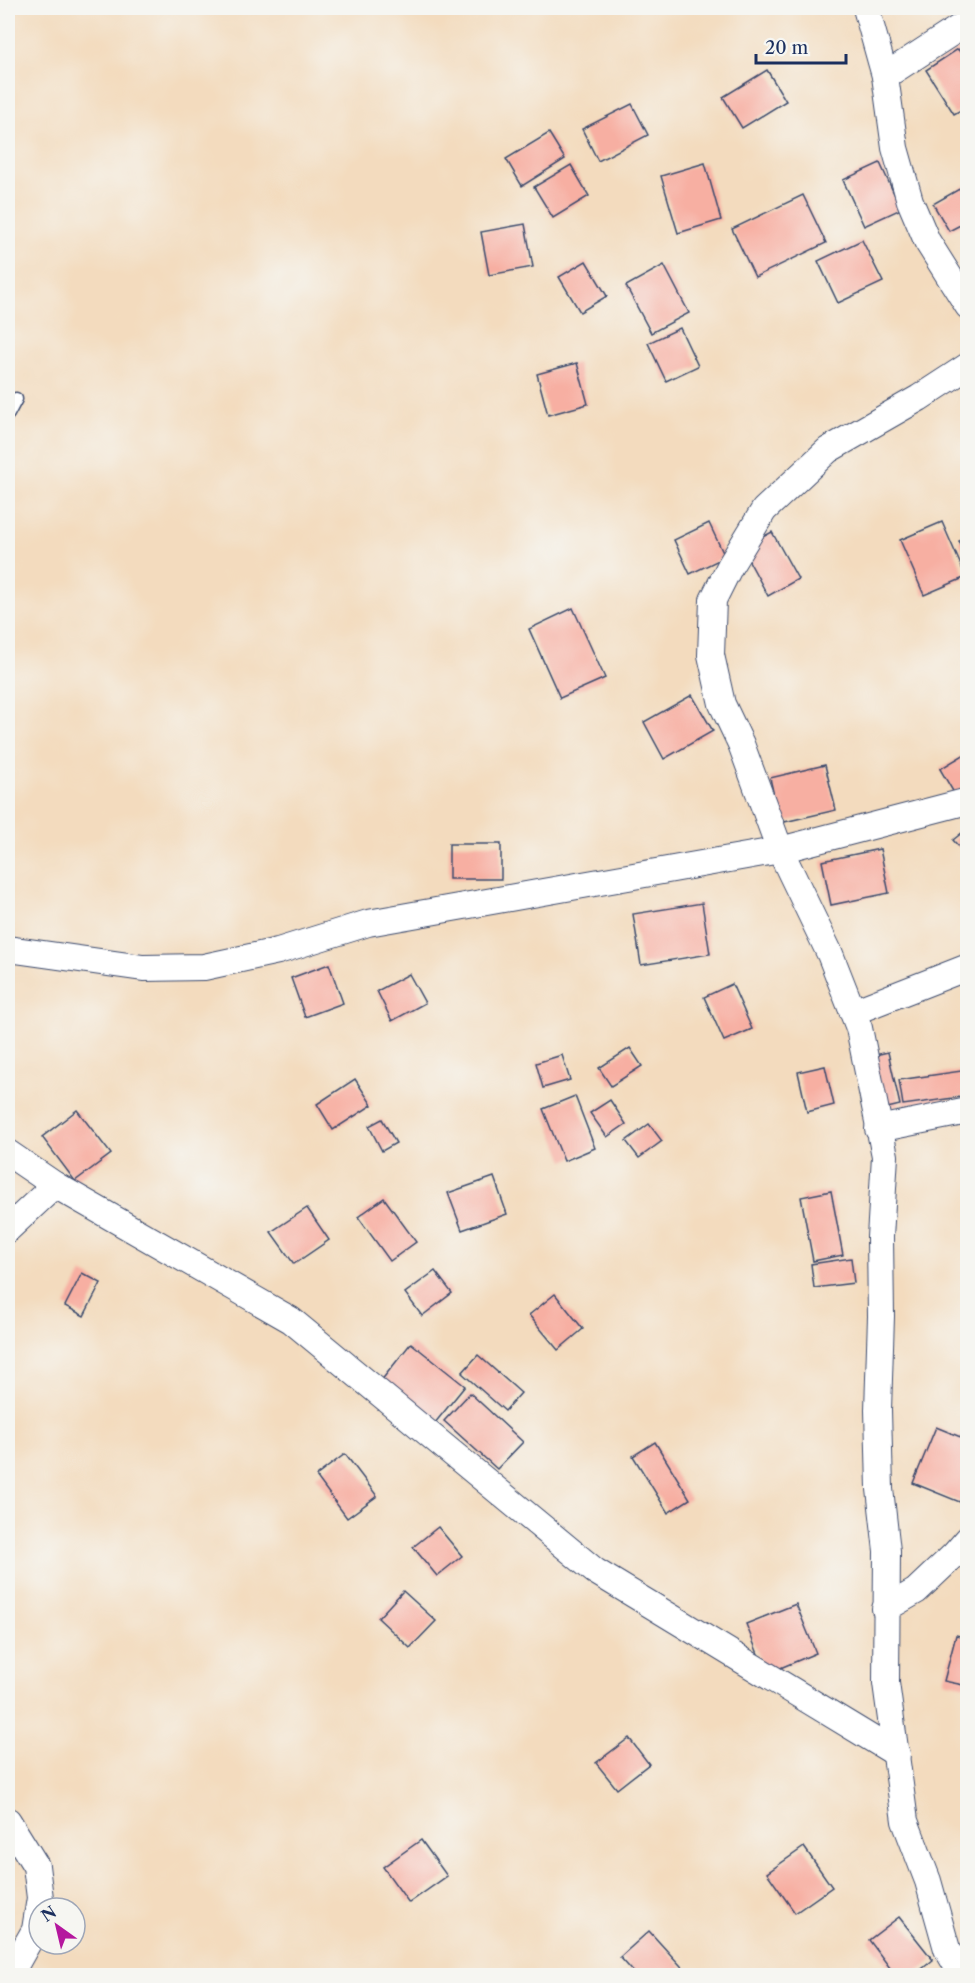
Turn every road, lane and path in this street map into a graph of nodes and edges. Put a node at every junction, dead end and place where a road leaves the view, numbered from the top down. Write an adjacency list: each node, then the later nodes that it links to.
1 (866, 8): 3 (street)
2 (968, 22): 3 (street)
3 (885, 76): 4 (street)
4 (968, 306)
5 (968, 366): 9 (street)
6 (16, 399): 7 (lane)
7 (8, 414)
8 (968, 801): 9 (street)
9 (780, 850): 10 (street); 12 (street)
10 (8, 949)
11 (968, 967): 12 (street)
12 (853, 1012): 14 (street)
13 (968, 1111): 14 (street)
14 (878, 1129): 19 (street)
15 (8, 1153): 16 (street)
16 (55, 1185): 17 (street); 20 (street)
17 (8, 1229)
18 (968, 1539): 19 (street)
19 (885, 1609): 20 (street)
20 (897, 1754): 23 (street)
21 (8, 1821): 22 (street)
22 (9, 1976)
23 (963, 1976)

